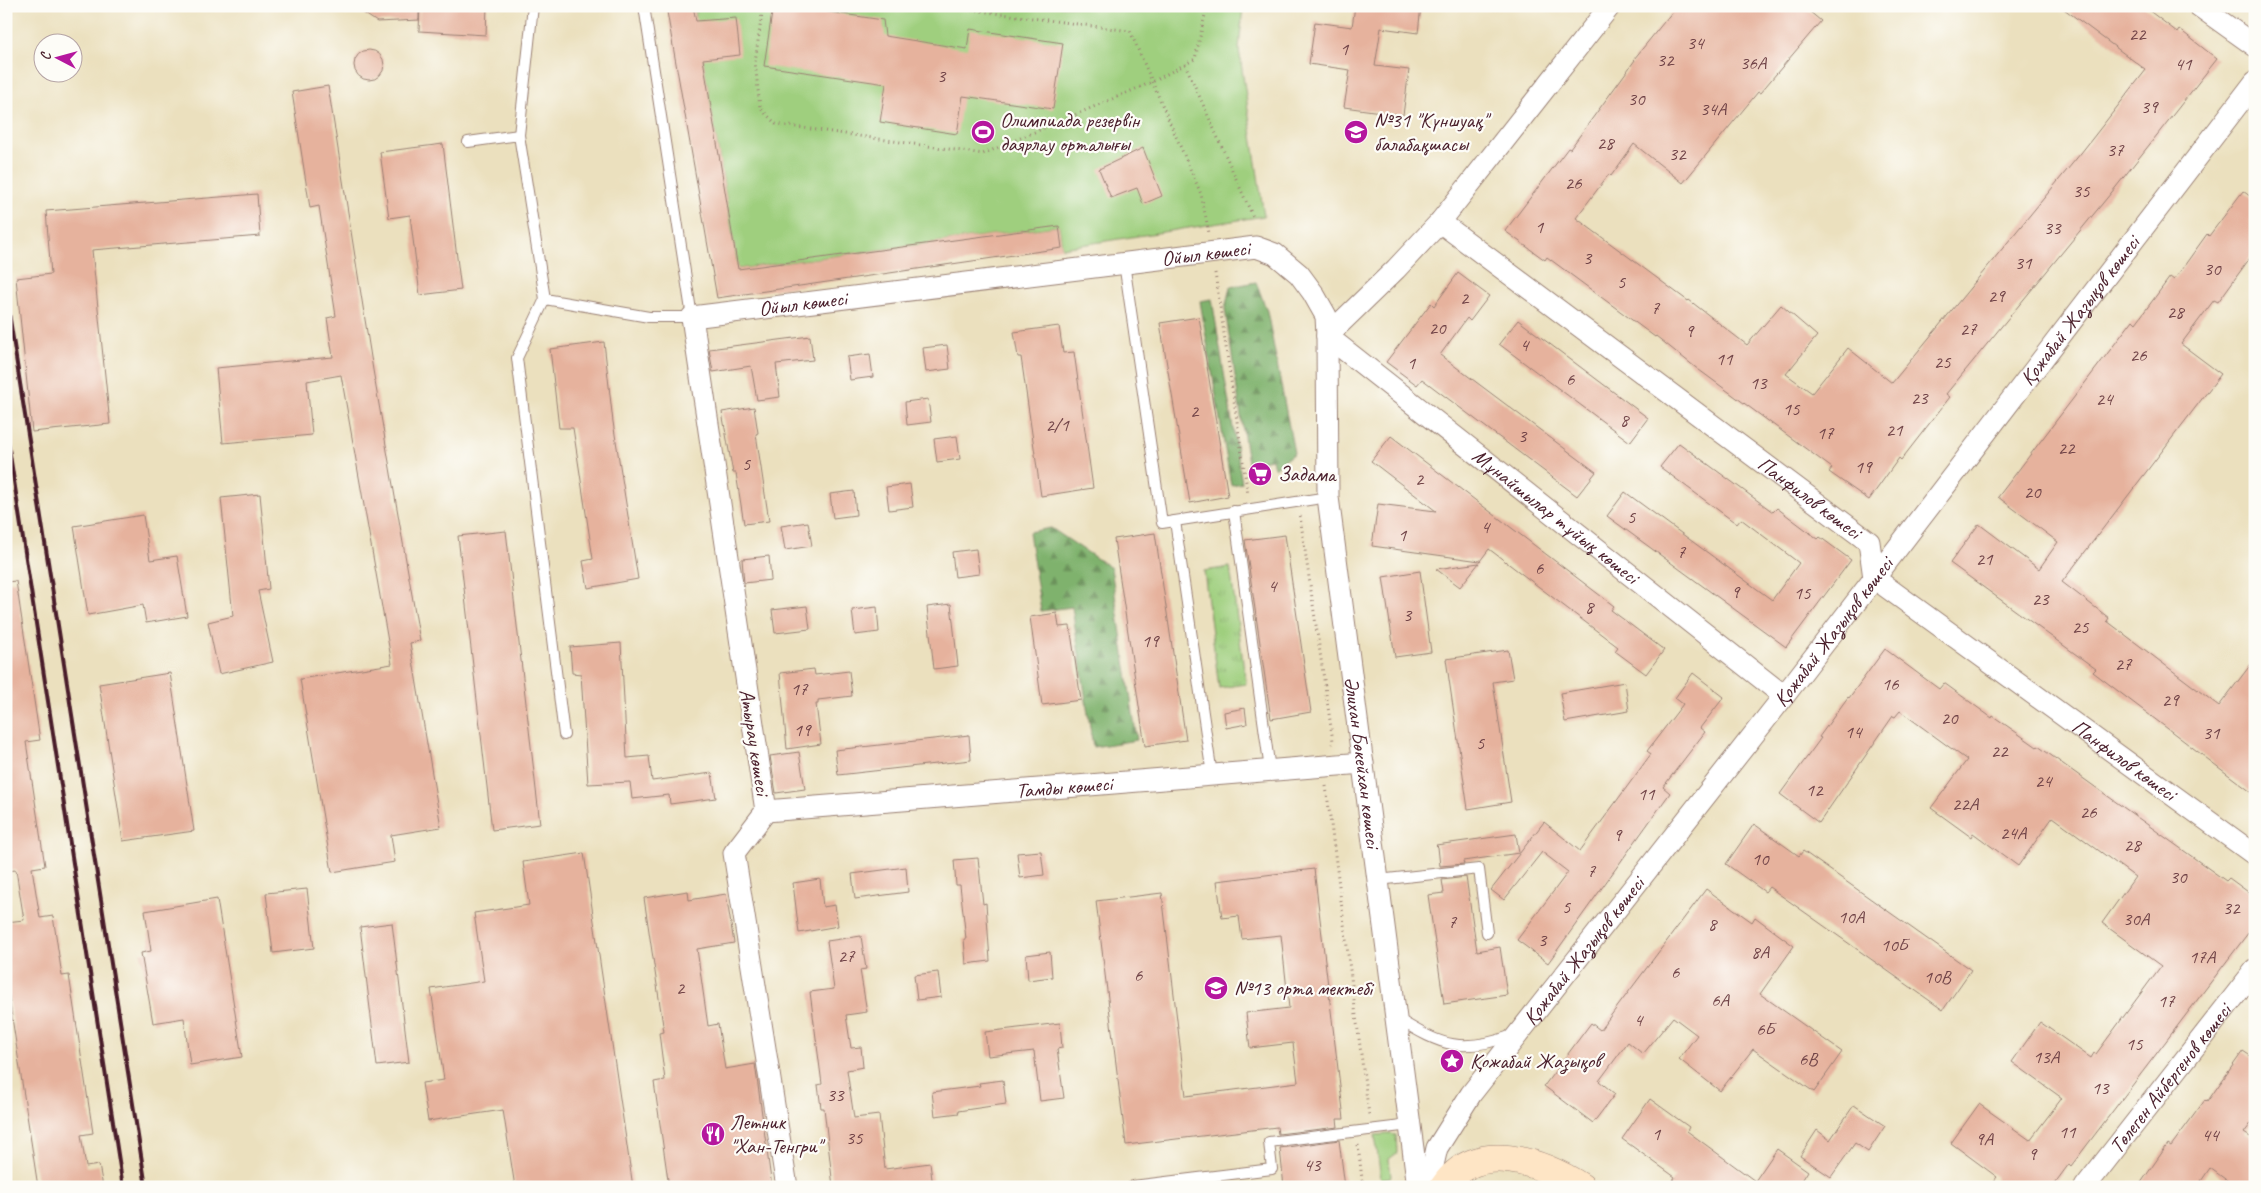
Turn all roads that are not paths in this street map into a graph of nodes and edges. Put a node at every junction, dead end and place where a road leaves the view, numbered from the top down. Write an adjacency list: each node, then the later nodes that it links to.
1 (533, 6): 7 (lane)
2 (644, 6): 12 (lane)
3 (1610, 6): 9 (street)
4 (2199, 6): 5 (street)
5 (2255, 46)
6 (2255, 82): 17 (street, Қожабай Жазықов көшесі)
7 (519, 135): 8 (lane); 11 (lane)
8 (468, 142)
9 (1440, 222): 13 (street); 17 (street, Панфилов көшесі)
10 (1124, 263): 12 (street, Ойыл көшесі); 13 (street, Ойыл көшесі); 16 (lane)
11 (545, 299): 12 (lane); 19 (lane)
12 (692, 317): 23 (street, Атырау көшесі)
13 (1328, 336): 14 (street, Әлихан Бөкейхан көшесі); 18 (street, Мұнайшылар тұйық көшесі)
14 (1328, 496): 15 (lane); 20 (street, Әлихан Бөкейхан көшесі)
15 (1234, 511): 16 (lane); 21 (lane)
16 (1175, 521): 22 (lane)
17 (1874, 578): 18 (street, Қожабай Жазықов көшесі); 24 (street, Панфилов көшесі)
18 (1784, 696): 29 (street, Қожабай Жазықов көшесі)
19 (564, 735)
20 (1363, 763): 21 (street, Тамды көшесі); 25 (street, Әлихан Бөкейхан көшесі)
21 (1270, 770): 22 (street, Тамды көшесі)
22 (1212, 775): 23 (street, Тамды көшесі)
23 (766, 811): 32 (street, Атырау көшесі)
24 (2255, 855)
25 (1378, 880): 26 (lane); 28 (street, Әлихан Бөкейхан көшесі)
26 (1487, 933)
27 (2255, 970): 37 (street, Төлеген Айбергенов көшесі)
28 (1396, 1018): 29 (lane); 30 (street, Әлихан Бөкейхан көшесі)
29 (1518, 1033): 34 (street, Қожабай Жазықов көшесі)
30 (1410, 1125): 31 (lane); 33 (street, Әлихан Бөкейхан көшесі)
31 (1133, 1186)
32 (787, 1187)
33 (1418, 1187)
34 (1428, 1187)
35 (1444, 1187): 36 (main road)
36 (1582, 1187)
37 (2085, 1187)

